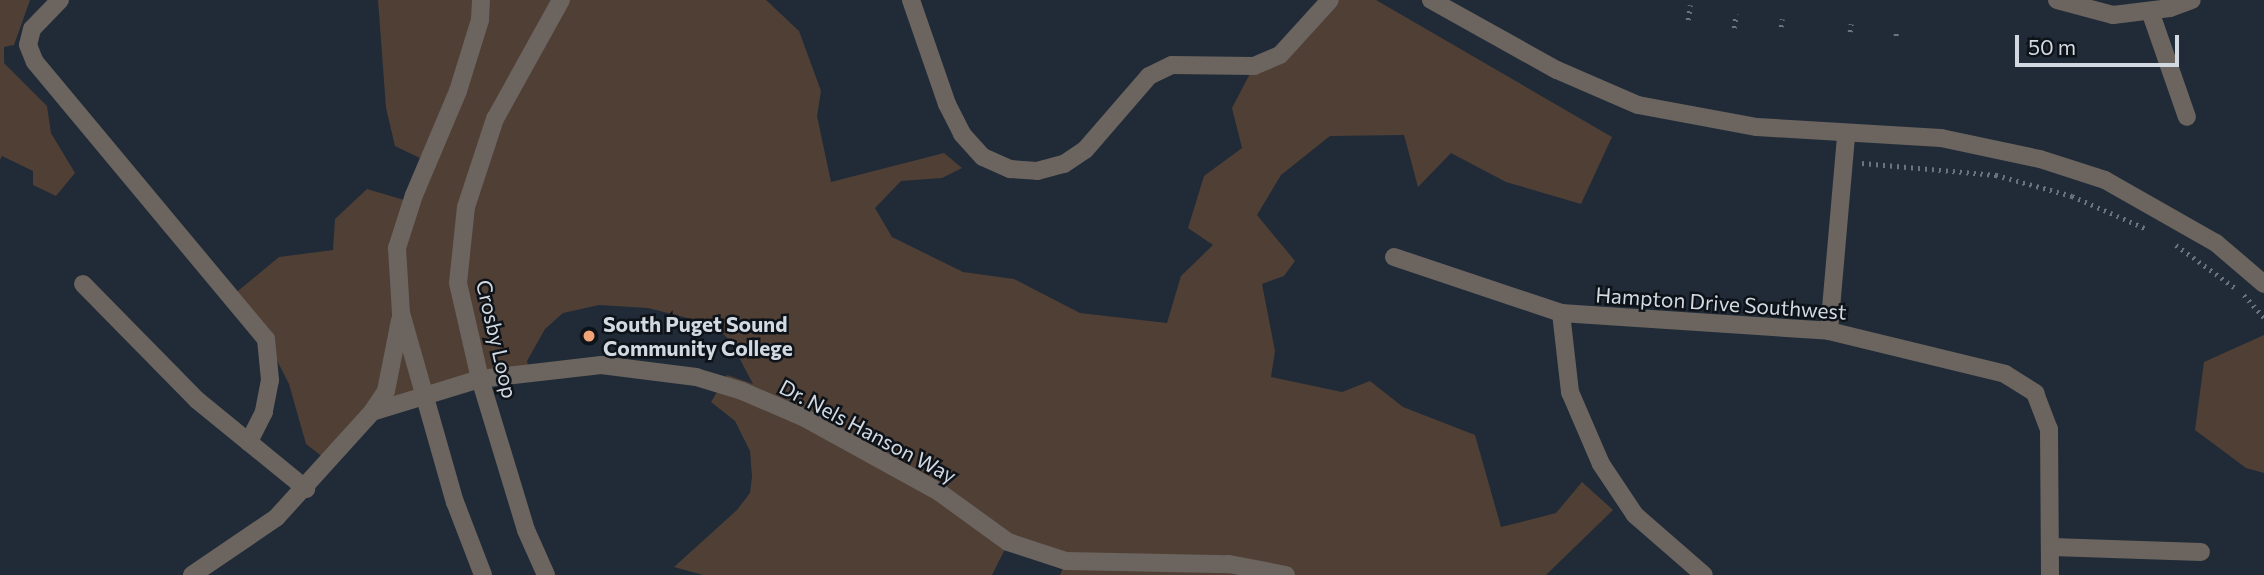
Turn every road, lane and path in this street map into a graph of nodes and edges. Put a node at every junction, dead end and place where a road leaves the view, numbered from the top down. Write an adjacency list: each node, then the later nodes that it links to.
1 (60, 0): 35 (street)
2 (481, 0): 28 (street)
3 (561, 0): 32 (street, Crosby Loop)
4 (911, 0): 5 (street)
5 (1330, 0)
6 (1431, 0): 21 (street)
7 (2057, 0): 10 (street)
8 (2192, 0): 10 (street)
9 (1690, 5): 13 (path)
10 (2150, 10): 20 (street)
11 (1736, 14): 16 (path)
12 (1782, 19): 15 (path)
13 (1688, 20)
14 (1851, 24): 18 (path)
15 (1781, 27)
16 (1734, 28)
17 (1896, 29): 19 (path)
18 (1850, 32)
19 (1896, 36)
20 (2187, 117)
21 (1846, 135): 22 (street); 27 (street)
22 (1844, 162): 23 (path); 31 (street)
23 (2161, 234)
24 (2171, 242): 30 (path)
25 (1394, 257): 29 (street, Hampton Drive Southwest)
26 (83, 284): 35 (street)
27 (2264, 284)
28 (401, 313): 33 (street); 34 (street)
29 (1561, 313): 31 (street, Hampton Drive Southwest); 43 (street)
30 (2264, 317)
31 (1829, 331): 37 (street, Hampton Drive Southwest)
32 (480, 379): 33 (street, Dr. Nels Hanson Way); 41 (street, Crosby Loop); 42 (street, Dr. Nels Hanson Way)
33 (424, 395): 34 (street, Dr. Nels Hanson Way); 40 (street)
34 (372, 412): 36 (street)
35 (249, 442): 36 (street)
36 (306, 489): 39 (street)
37 (2052, 547): 38 (street); 44 (street, Hampton Drive Southwest)
38 (2201, 552)
39 (192, 575)
40 (483, 575)
41 (546, 575)
42 (1286, 575)
43 (1704, 575)
44 (2050, 575)

